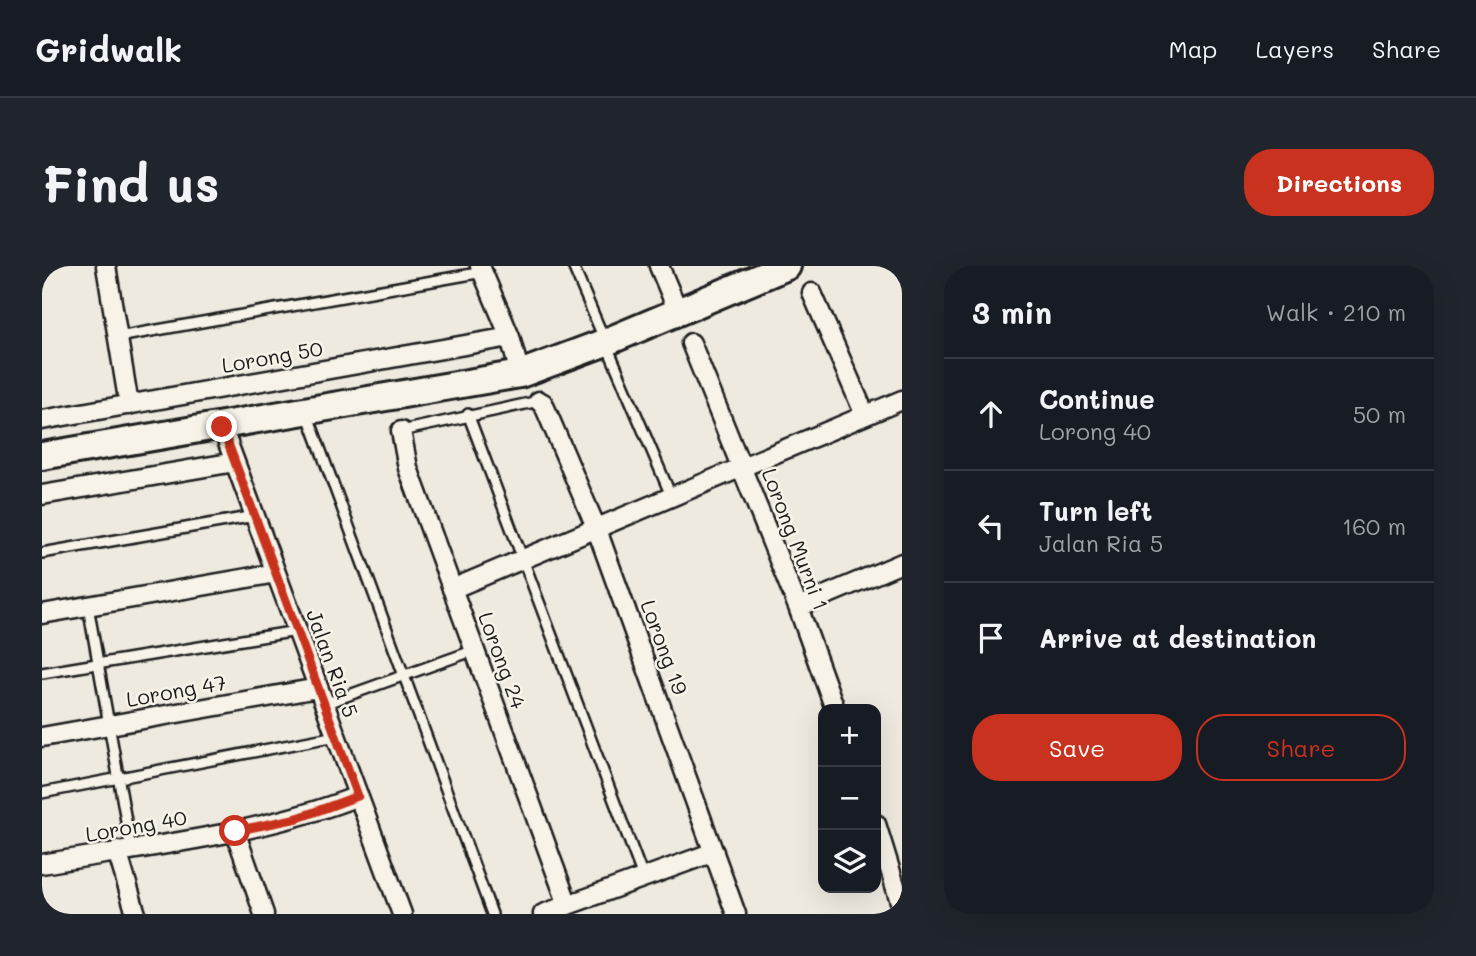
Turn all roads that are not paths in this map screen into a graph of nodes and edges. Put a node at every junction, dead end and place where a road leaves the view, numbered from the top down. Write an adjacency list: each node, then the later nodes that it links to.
1 (106, 266): 8 (street)
2 (573, 266): 10 (lane)
3 (659, 266): 7 (street)
4 (787, 266): 7 (street)
5 (482, 269): 8 (lane); 9 (street)
6 (812, 293): 18 (street)
7 (678, 311): 10 (street)
8 (118, 337): 15 (street)
9 (510, 337): 12 (street); 15 (street, Lorong 50)
10 (606, 342): 12 (street); 26 (lane)
11 (691, 343): 24 (street)
12 (520, 374): 16 (street)
13 (902, 400): 18 (street, Lorong Murni 1)
14 (539, 401): 17 (lane); 28 (street, Lorong 19)
15 (129, 405): 19 (street, Lorong 50)
16 (306, 412): 20 (street); 41 (lane)
17 (468, 414): 21 (lane); 30 (lane)
18 (865, 415): 24 (street, Lorong Murni 1)
19 (42, 420)
20 (222, 427): 22 (street); 23 (street, Jalan Ria 5)
21 (401, 430): 33 (street, Lorong 24)
22 (42, 456)
23 (235, 462): 25 (street); 27 (street, Jalan Ria 5)
24 (743, 468): 26 (street); 35 (street, Lorong Murni 1)
25 (42, 495)
26 (672, 498): 28 (street)
27 (255, 516): 29 (lane); 32 (street, Jalan Ria 5)
28 (597, 530): 30 (street); 53 (street, Lorong 19)
29 (42, 553)
30 (523, 560): 33 (street); 56 (lane)
31 (902, 563): 35 (street)
32 (276, 573): 34 (street); 37 (street, Jalan Ria 5)
33 (452, 589): 38 (street, Lorong 24)
34 (88, 606): 36 (street); 39 (lane)
35 (798, 607): 43 (street, Lorong Murni 1)
36 (42, 612)
37 (297, 631): 39 (lane); 42 (street, Jalan Ria 5)
38 (475, 650): 41 (lane); 57 (street, Lorong 24)
39 (98, 664): 40 (lane); 44 (lane)
40 (42, 673)
41 (403, 676): 42 (lane); 62 (lane)
42 (321, 696): 44 (street, Lorong 47); 45 (street, Jalan Ria 5)
43 (833, 704)
44 (109, 725): 46 (street, Lorong 47); 47 (lane)
45 (336, 736): 47 (lane); 49 (street, Jalan Ria 5)
46 (42, 737)
47 (118, 778): 48 (lane); 52 (lane)
48 (42, 793)
49 (358, 796): 51 (street, Lorong 40); 61 (street, Jalan Ria 5)
50 (880, 830): 54 (street)
51 (235, 831): 52 (street, Lorong 40); 60 (street)
52 (124, 850): 55 (street, Lorong 40); 59 (street)
53 (714, 852): 56 (street); 64 (street, Lorong 19)
54 (895, 854): 58 (street)
55 (42, 864)
56 (643, 877): 57 (street)
57 (568, 905): 63 (street)
58 (902, 908)
59 (136, 914)
60 (264, 914)
61 (402, 914)
62 (492, 914)
63 (543, 914)
64 (736, 914)

